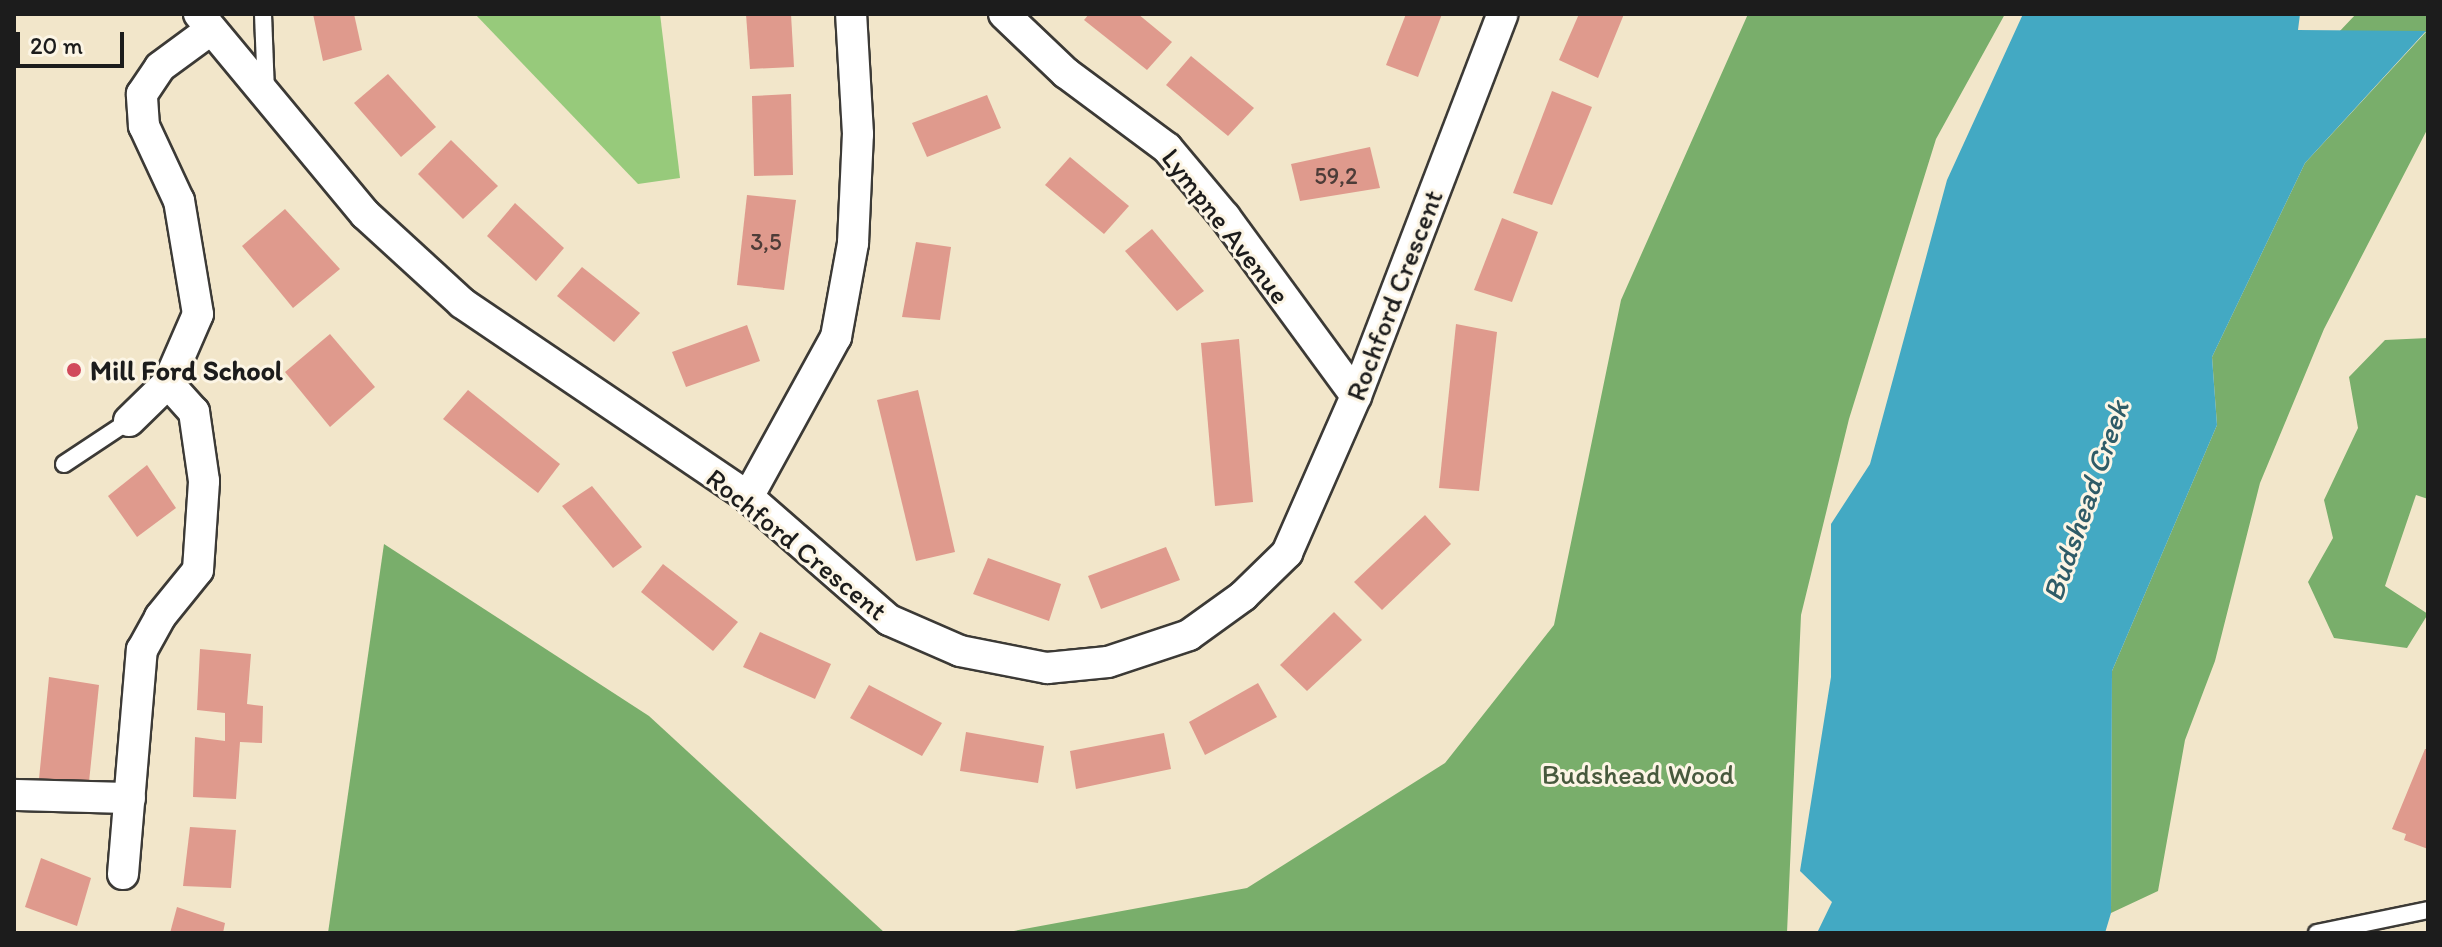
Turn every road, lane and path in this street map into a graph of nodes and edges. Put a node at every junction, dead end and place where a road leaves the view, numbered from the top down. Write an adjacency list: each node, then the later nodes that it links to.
1 (263, 14): 6 (lane)
2 (851, 14): 11 (street)
3 (1004, 14): 8 (street, Lympne Avenue)
4 (1503, 14): 8 (street, Rochford Crescent)
5 (204, 22): 6 (street, Rochford Crescent); 7 (street)
6 (266, 99): 11 (street, Rochford Crescent)
7 (168, 383): 9 (street); 13 (street)
8 (1356, 396): 11 (street, Rochford Crescent)
9 (129, 421): 10 (lane)
10 (64, 464)
11 (748, 497)
12 (14, 795): 13 (street)
13 (130, 798): 14 (street)
14 (123, 874)
15 (2428, 910): 16 (lane)
16 (2317, 933)

